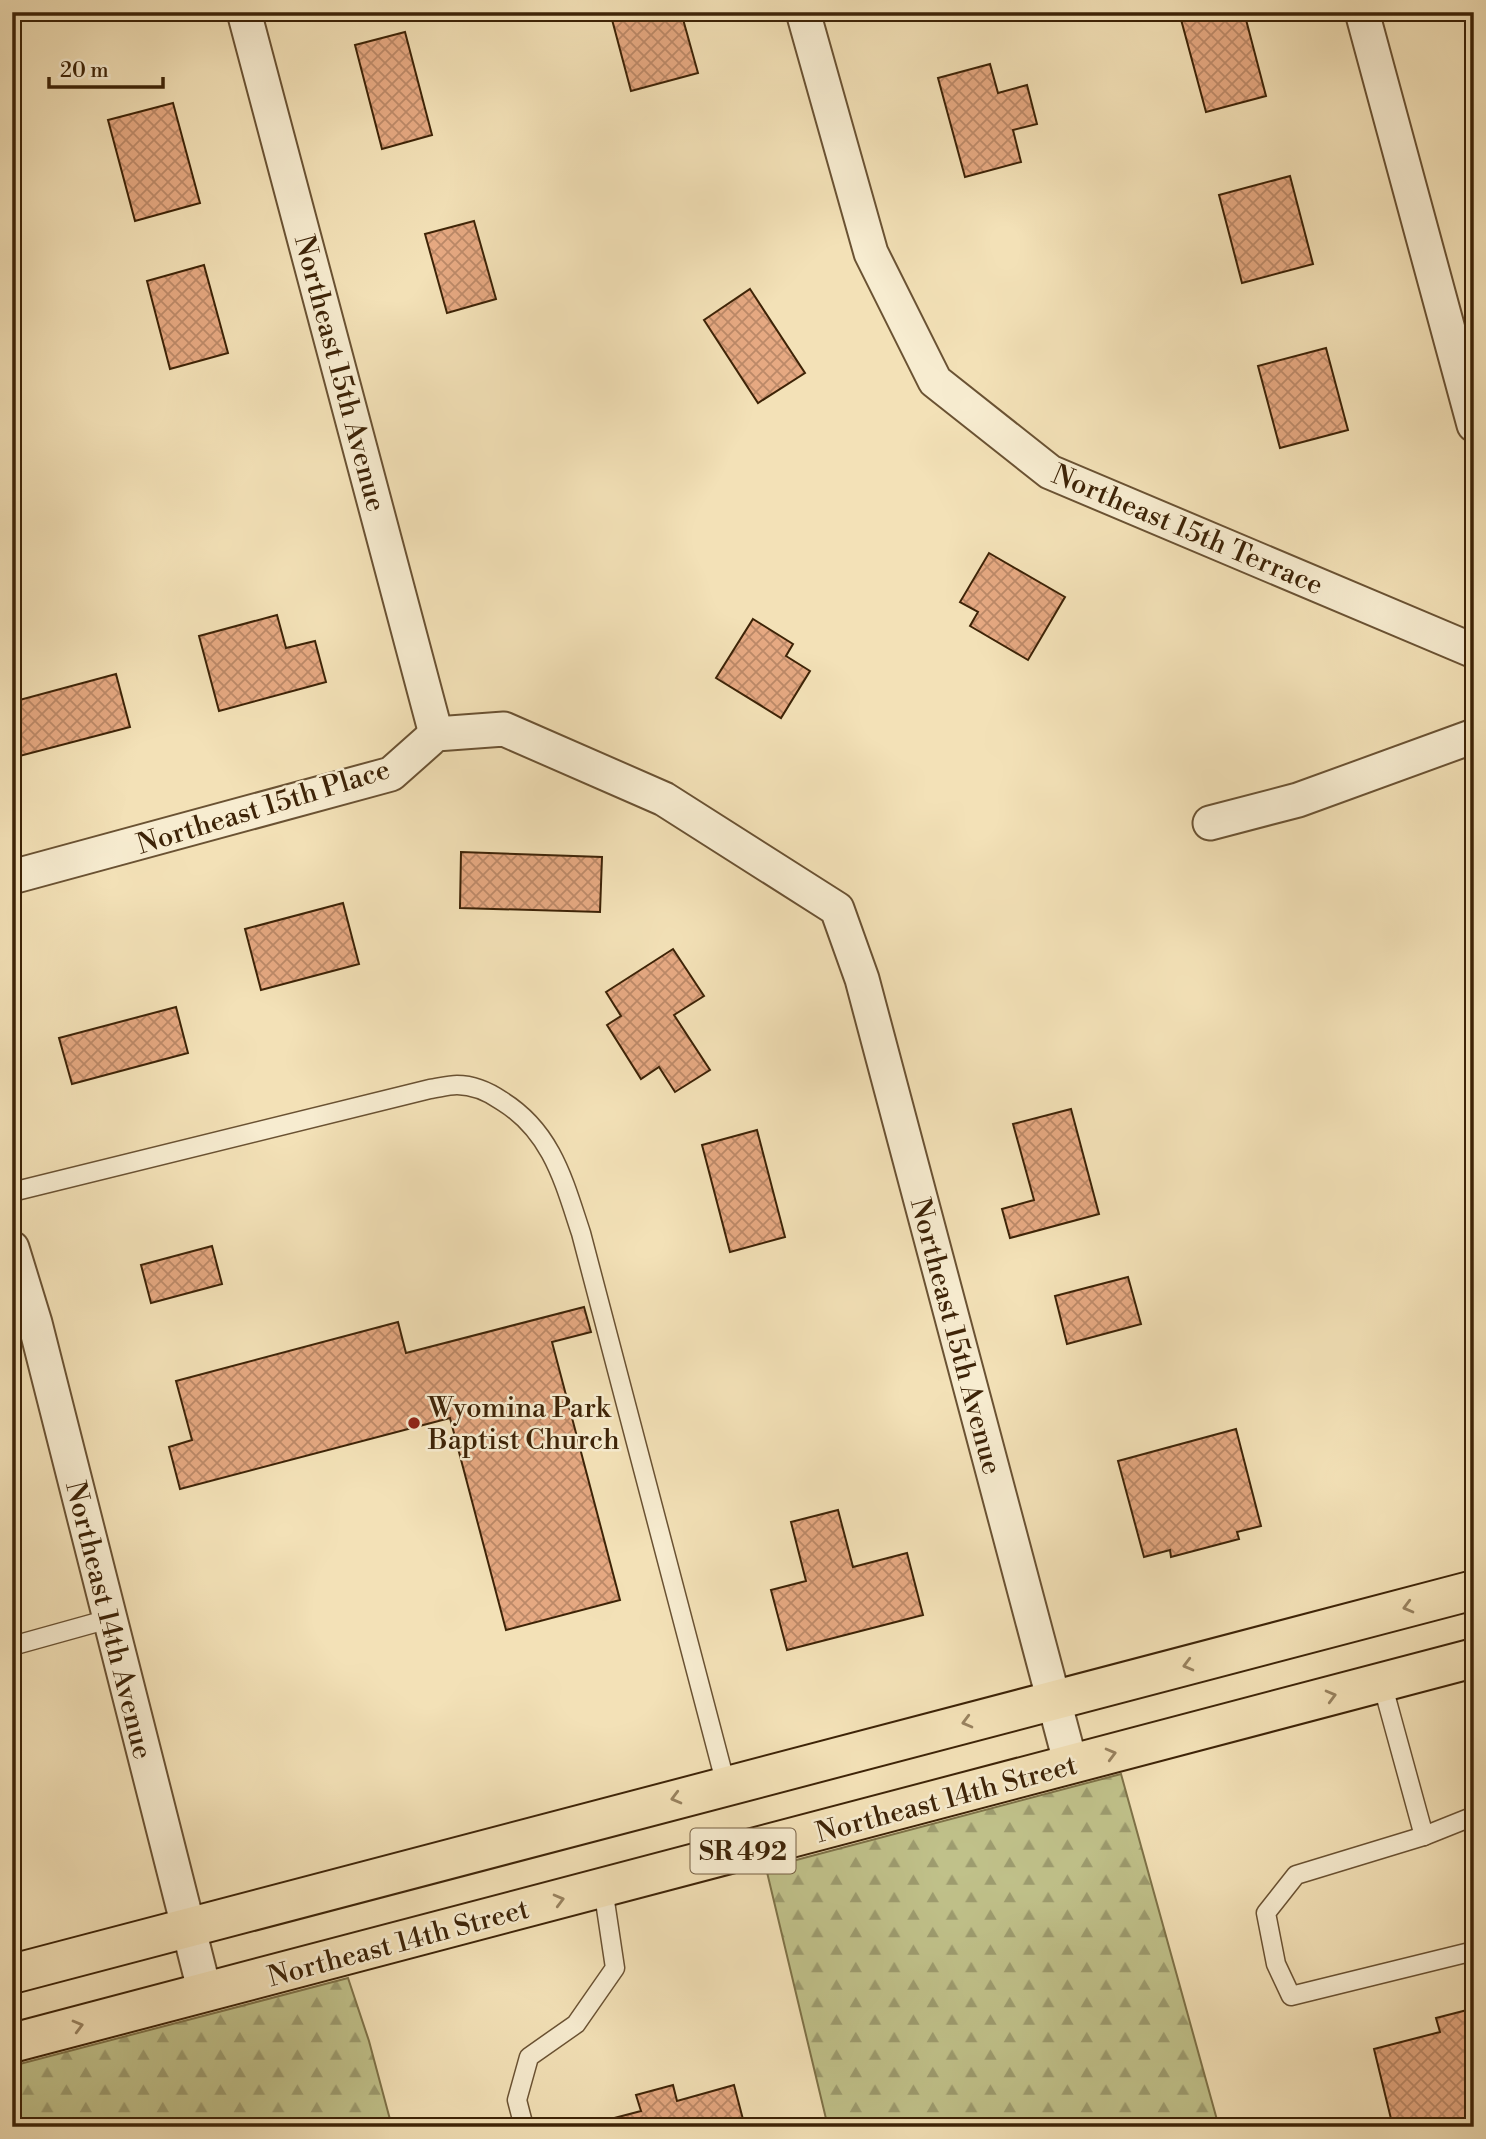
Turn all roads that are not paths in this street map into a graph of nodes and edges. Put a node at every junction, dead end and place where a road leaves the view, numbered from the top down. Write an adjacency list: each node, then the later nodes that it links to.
1 (244, 12): 6 (street, Northeast 15th Avenue)
2 (803, 12): 5 (street, Northeast 15th Terrace)
3 (1362, 12): 4 (street)
4 (1474, 425)
5 (1474, 651)
6 (436, 734): 9 (street, Northeast 15th Place); 18 (street, Northeast 15th Avenue)
7 (1474, 736): 8 (street)
8 (1210, 823)
9 (12, 877)
10 (12, 1192): 20 (lane)
11 (12, 1248): 12 (street, Northeast 14th Avenue)
12 (23, 1326): 14 (street, Northeast 14th Avenue)
13 (1474, 1590): 18 (main road, SR 492, one-way to 18)
14 (109, 1619): 15 (lane); 24 (street, Northeast 14th Avenue)
15 (12, 1646)
16 (1474, 1658): 17 (main road, Northeast 14th Street / SR 492)
17 (1382, 1683): 19 (main road, Northeast 14th Street / SR 492, one-way to 17); 22 (lane)
18 (1054, 1699): 19 (street, Northeast 15th Avenue); 20 (main road, SR 492, one-way to 20)
19 (1071, 1765): 23 (main road, Northeast 14th Street / SR 492)
20 (726, 1785): 24 (main road, SR 492, one-way to 24)
21 (1474, 1816): 22 (lane)
22 (1424, 1836): 25 (lane)
23 (603, 1888): 27 (main road, Northeast 14th Street / SR 492, one-way to 23); 29 (lane)
24 (187, 1927): 26 (main road, SR 492); 27 (street, Northeast 14th Avenue)
25 (1474, 1951)
26 (12, 1974)
27 (205, 1993): 28 (main road, Northeast 14th Street / SR 492, one-way to 27)
28 (12, 2043)
29 (524, 2127)

